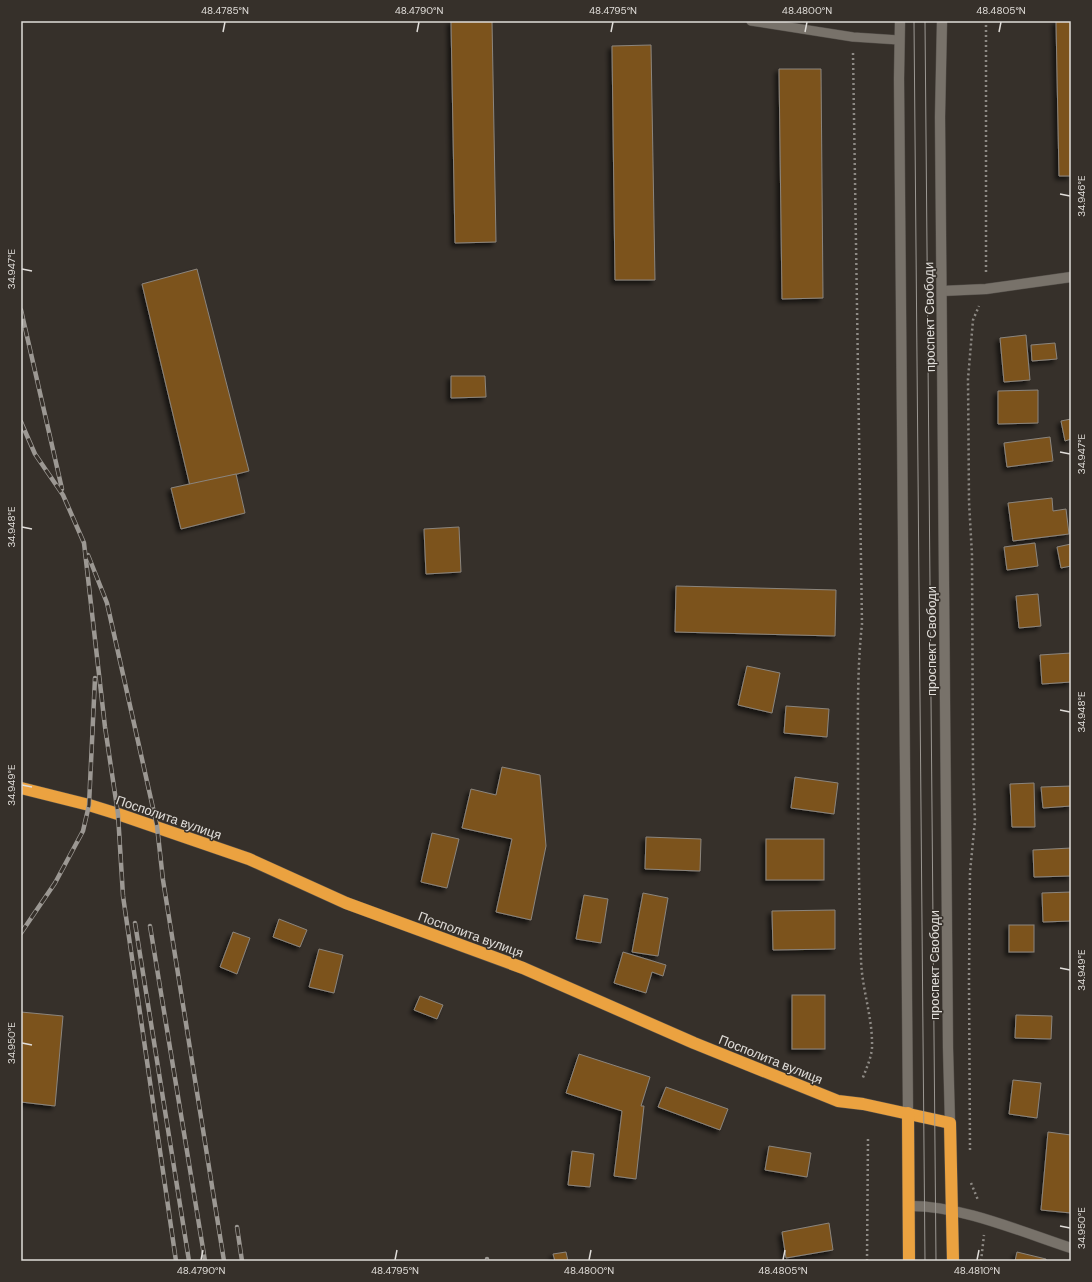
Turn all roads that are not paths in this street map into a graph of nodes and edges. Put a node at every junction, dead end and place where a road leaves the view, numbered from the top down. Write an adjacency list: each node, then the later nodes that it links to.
1 (751, 21): 4 (lane)
2 (900, 21): 4 (main road, проспект Свободи)
3 (942, 21): 6 (main road, проспект Свободи)
4 (899, 40): 8 (main road, проспект Свободи)
5 (1071, 277): 6 (main road)
6 (942, 292): 9 (main road, проспект Свободи)
7 (21, 788): 8 (highway, Посполита вулиця)
8 (908, 1113): 9 (highway, Посполита вулиця); 10 (highway, проспект Свободи)
9 (950, 1123): 11 (highway, проспект Свободи)
10 (908, 1206): 11 (main road); 13 (highway, проспект Свободи)
11 (952, 1211): 12 (main road); 14 (highway, проспект Свободи)
12 (1071, 1248)
13 (909, 1261)
14 (953, 1261)

